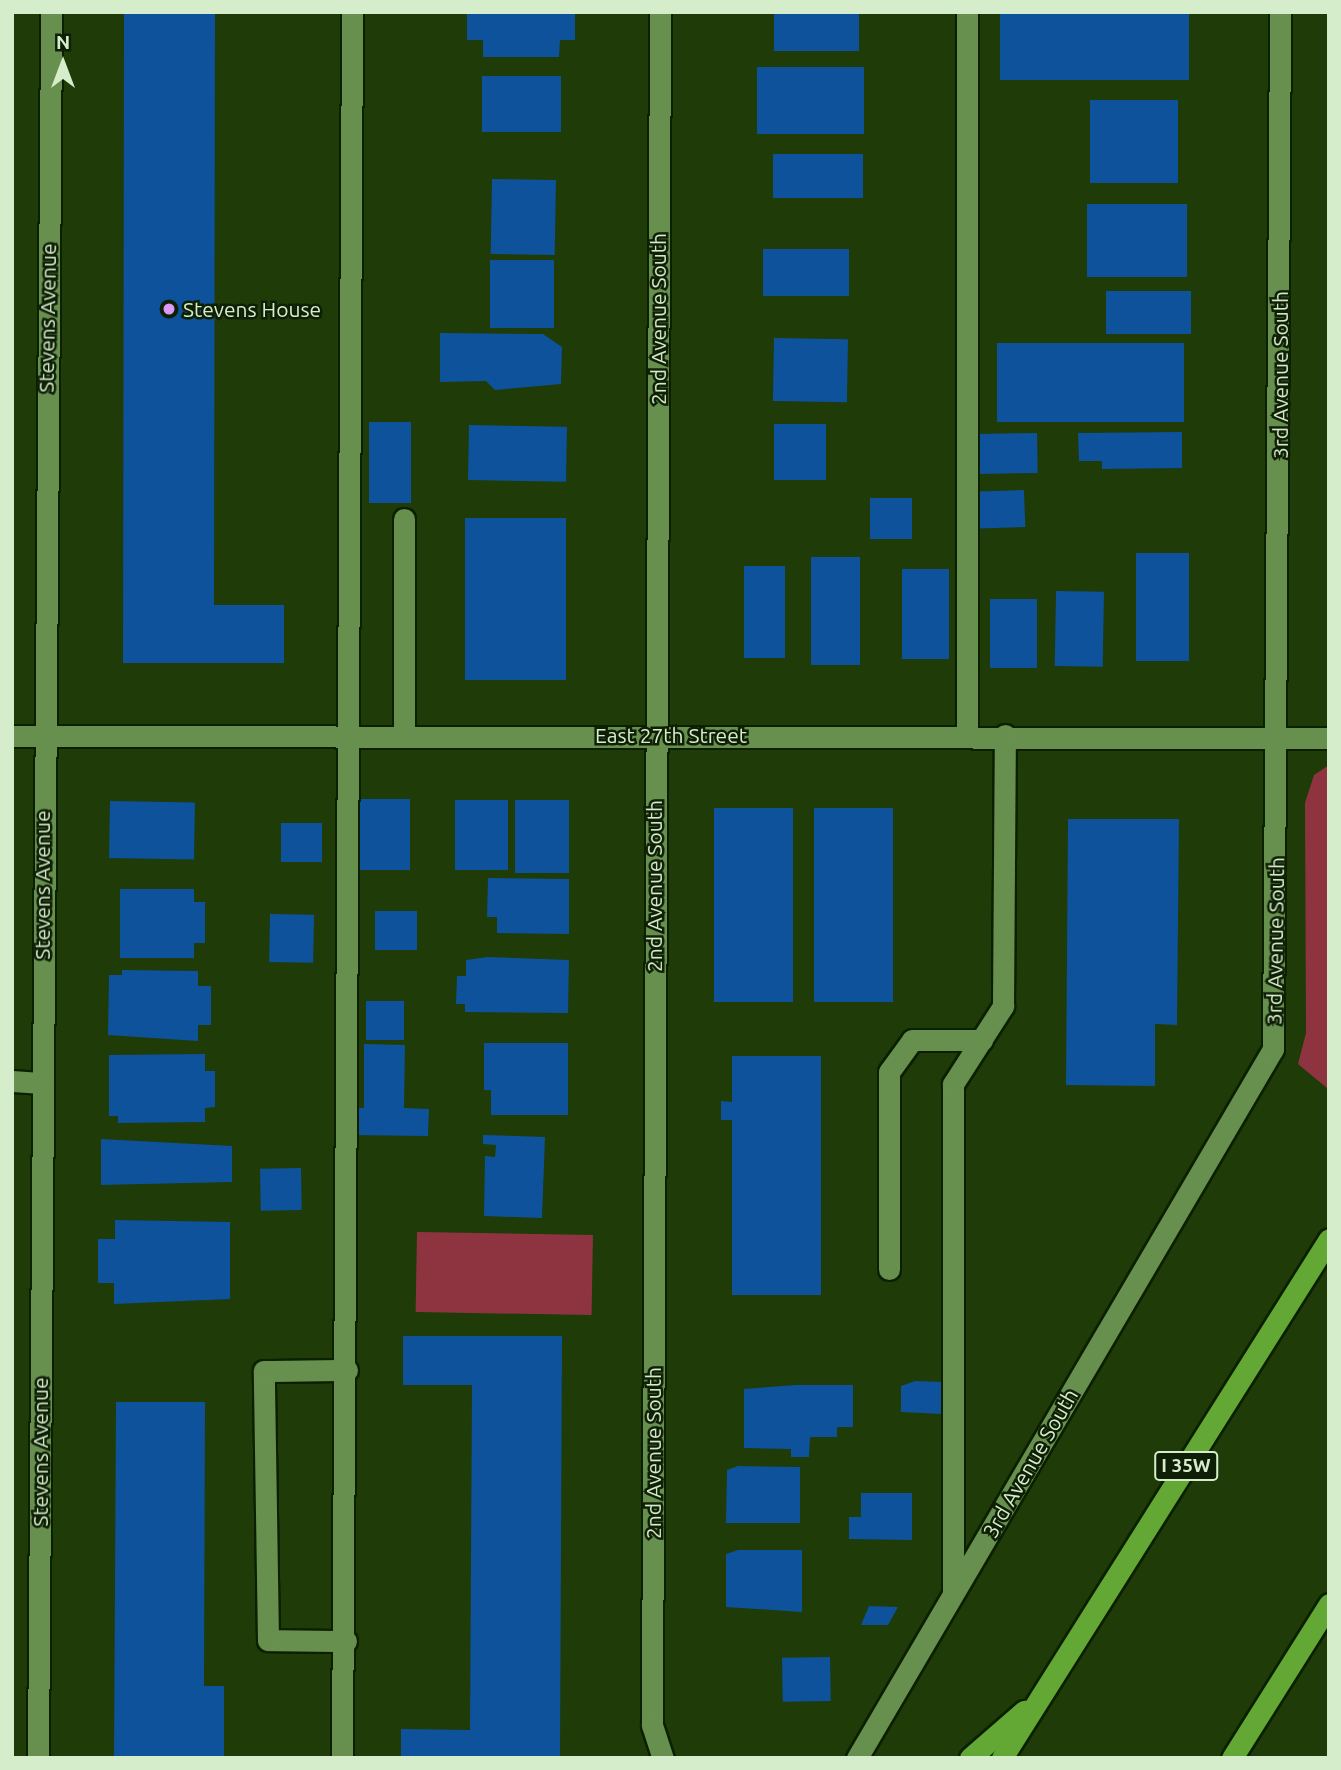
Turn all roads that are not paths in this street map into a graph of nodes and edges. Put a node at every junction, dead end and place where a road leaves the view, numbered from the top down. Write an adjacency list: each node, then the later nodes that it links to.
1 (51, 12): 11 (street, Stevens Avenue)
2 (352, 12): 12 (street)
3 (660, 12): 14 (street, 2nd Avenue South)
4 (967, 12): 8 (street)
5 (1280, 12): 7 (street, 3rd Avenue South)
6 (404, 519): 13 (street)
7 (1279, 734): 9 (street, East 27th Street); 15 (street, East 27th Street); 22 (street, 3rd Avenue South)
8 (967, 735): 9 (street, East 27th Street); 14 (street, East 27th Street)
9 (1005, 735): 16 (street)
10 (12, 736): 11 (street, East 27th Street)
11 (41, 736): 12 (street, East 27th Street); 18 (street, Stevens Avenue)
12 (344, 736): 13 (street, East 27th Street); 21 (street)
13 (404, 736): 14 (street, East 27th Street)
14 (655, 736): 28 (street, 2nd Avenue South)
15 (1329, 738)
16 (982, 1040): 20 (street); 22 (street)
17 (12, 1081): 18 (street)
18 (43, 1083): 26 (street, Stevens Avenue)
19 (1329, 1238): 25 (highway, I 35W)
20 (889, 1269)
21 (347, 1370): 24 (street); 24 (street)
22 (953, 1595): 29 (street, 3rd Avenue South)
23 (1329, 1604): 32 (highway)
24 (346, 1641): 27 (street)
25 (1044, 1694): 30 (highway); 31 (highway, I 35W)
26 (38, 1758)
27 (342, 1758)
28 (663, 1758)
29 (857, 1758)
30 (970, 1758)
31 (1003, 1758)
32 (1232, 1758)

